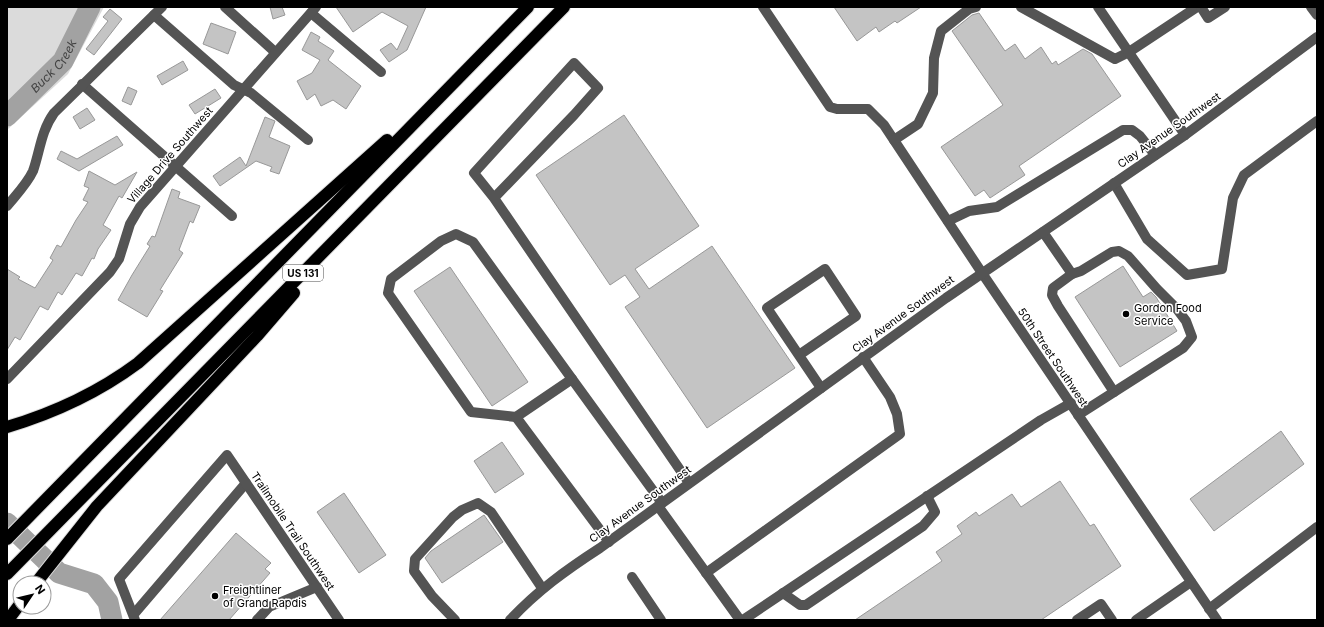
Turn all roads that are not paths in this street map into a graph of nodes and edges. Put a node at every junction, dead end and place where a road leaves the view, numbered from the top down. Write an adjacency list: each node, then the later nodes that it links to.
1 (162, 7): 14 (street)
2 (226, 7): 17 (street)
3 (528, 7): 19 (highway, US 131)
4 (564, 7): 32 (highway, US 131)
5 (763, 7): 26 (street, 50th Street Southwest)
6 (976, 7): 26 (street)
7 (1021, 7): 18 (street)
8 (1098, 7): 18 (street)
9 (1197, 7): 18 (street)
10 (1201, 7): 11 (street)
11 (1225, 7)
12 (1312, 7): 15 (street)
13 (313, 10): 17 (street, Village Drive Southwest); 20 (street)
14 (154, 15): 21 (street); 22 (street)
15 (1317, 15)
16 (1317, 37): 24 (street, Clay Avenue Southwest)
17 (275, 52): 22 (street, Village Drive Southwest)
18 (1129, 52): 24 (street)
19 (470, 66): 47 (highway); 53 (highway, US 131)
20 (380, 72)
21 (82, 84): 28 (street); 31 (street)
22 (244, 90): 25 (street); 28 (street, Village Drive Southwest)
23 (1317, 121): 29 (street)
24 (1185, 135): 27 (street, Clay Avenue Southwest)
25 (308, 140)
26 (894, 140): 34 (street, 50th Street Southwest)
27 (1155, 155): 29 (street, Clay Avenue Southwest); 34 (street)
28 (176, 166): 33 (street); 40 (street, Village Drive Southwest)
29 (1114, 183): 35 (street, Clay Avenue Southwest)
30 (494, 198): 30 (street); 49 (street)
31 (7, 206)
32 (370, 206): 56 (highway, US 131); 57 (highway)
33 (232, 216)
34 (948, 221): 36 (street, 50th Street Southwest)
35 (1043, 232): 36 (street, Clay Avenue Southwest); 37 (street)
36 (982, 273): 39 (street, Clay Avenue Southwest); 44 (street, 50th Street Southwest)
37 (1072, 274): 43 (street); 43 (street)
38 (799, 355): 38 (street); 42 (street)
39 (863, 357): 42 (street, Clay Avenue Southwest); 55 (street)
40 (7, 379)
41 (572, 379): 46 (street); 46 (street); 51 (street)
42 (821, 388): 49 (street, Clay Avenue Southwest)
43 (1114, 392): 45 (street)
44 (1071, 404): 45 (street, 50th Street Southwest); 50 (street)
45 (1078, 415): 59 (street, 50th Street Southwest)
46 (516, 417): 54 (street)
47 (7, 427)
48 (246, 483): 60 (street, Trailmobile Trail Southwest); 64 (street); 64 (street, Trailmobile Trail Southwest)
49 (689, 483): 51 (street, Clay Avenue Southwest)
50 (927, 496): 62 (street); 62 (street)
51 (660, 504): 54 (street, Clay Avenue Southwest); 55 (street)
52 (1317, 526): 63 (street)
53 (7, 539)
54 (609, 542): 61 (street, Clay Avenue Southwest)
55 (706, 573): 70 (street)
56 (7, 574)
57 (42, 575)
58 (632, 577): 69 (street)
59 (1191, 582): 63 (street, 50th Street Southwest); 74 (street)
60 (317, 587): 65 (street); 66 (street, Trailmobile Trail Southwest)
61 (542, 588): 67 (street); 68 (street, Clay Avenue Southwest)
62 (783, 593): 71 (street)
63 (1212, 616)
64 (134, 617)
65 (257, 620)
66 (339, 620)
67 (455, 620)
68 (510, 620)
69 (662, 620)
70 (740, 620)
71 (743, 620)
72 (1077, 620): 73 (street)
73 (1112, 620)
74 (1136, 620)

